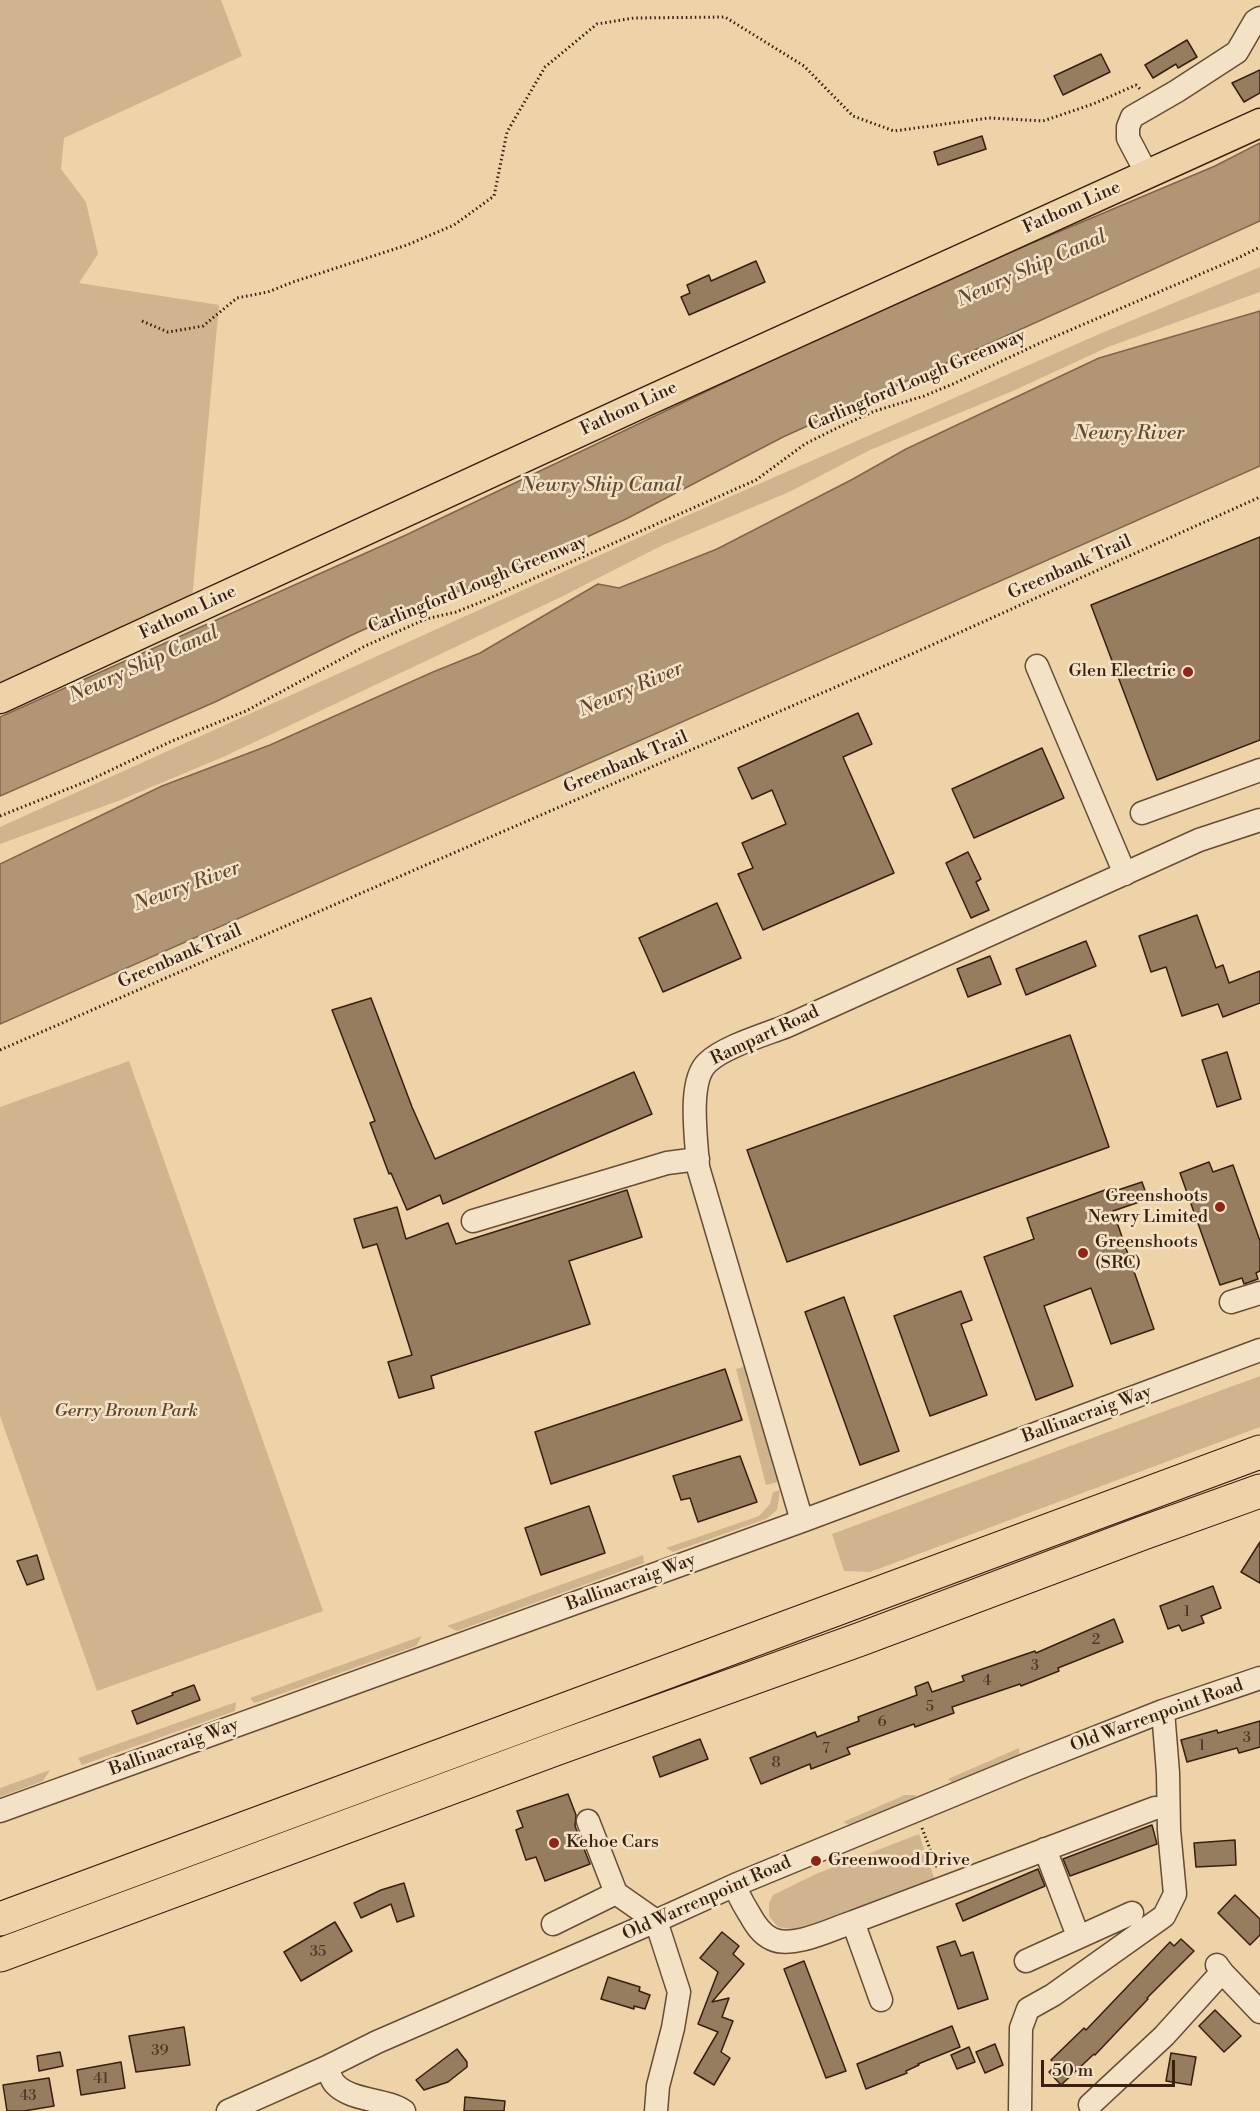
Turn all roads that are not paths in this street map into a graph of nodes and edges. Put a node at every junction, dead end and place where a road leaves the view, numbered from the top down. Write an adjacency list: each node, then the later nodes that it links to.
1 (1260, 18): 3 (street)
2 (1260, 123): 3 (main road, Fathom Line)
3 (1147, 174): 5 (main road, Fathom Line)
4 (1037, 666): 9 (street)
5 (0, 699)
6 (1260, 770): 7 (street)
7 (1142, 813)
8 (1260, 820): 9 (street, Rampart Road)
9 (1125, 874): 10 (street, Rampart Road)
10 (698, 1159): 11 (street); 17 (street, Rampart Road)
11 (473, 1221)
12 (1260, 1293): 13 (street)
13 (1232, 1302)
14 (1260, 1350): 17 (street, Ballinacraig Way)
15 (1260, 1452): 27 (highway)
16 (1260, 1491): 32 (highway)
17 (802, 1521): 21 (street, Ballinacraig Way)
18 (1260, 1678): 19 (street, Old Warrenpoint Road)
19 (1163, 1711): 24 (street, Old Warrenpoint Road); 41 (street)
20 (1155, 1808): 23 (street)
21 (0, 1811)
22 (588, 1821): 25 (street)
23 (1045, 1849): 29 (street); 31 (street)
24 (735, 1885): 28 (street, Old Warrenpoint Road); 29 (street)
25 (616, 1893): 28 (street); 30 (street)
26 (1132, 1913): 31 (street)
27 (0, 1919)
28 (656, 1921): 36 (street, Old Warrenpoint Road); 40 (street)
29 (853, 1922): 34 (street)
30 (553, 1924)
31 (1078, 1936): 33 (street)
32 (0, 1955)
33 (1026, 1960)
34 (881, 2000)
35 (1260, 2012): 37 (street)
36 (327, 2067): 38 (street, Old Warrenpoint Road); 39 (street)
37 (1090, 2105)
38 (228, 2111)
39 (404, 2111)
40 (656, 2111)
41 (1020, 2111)

